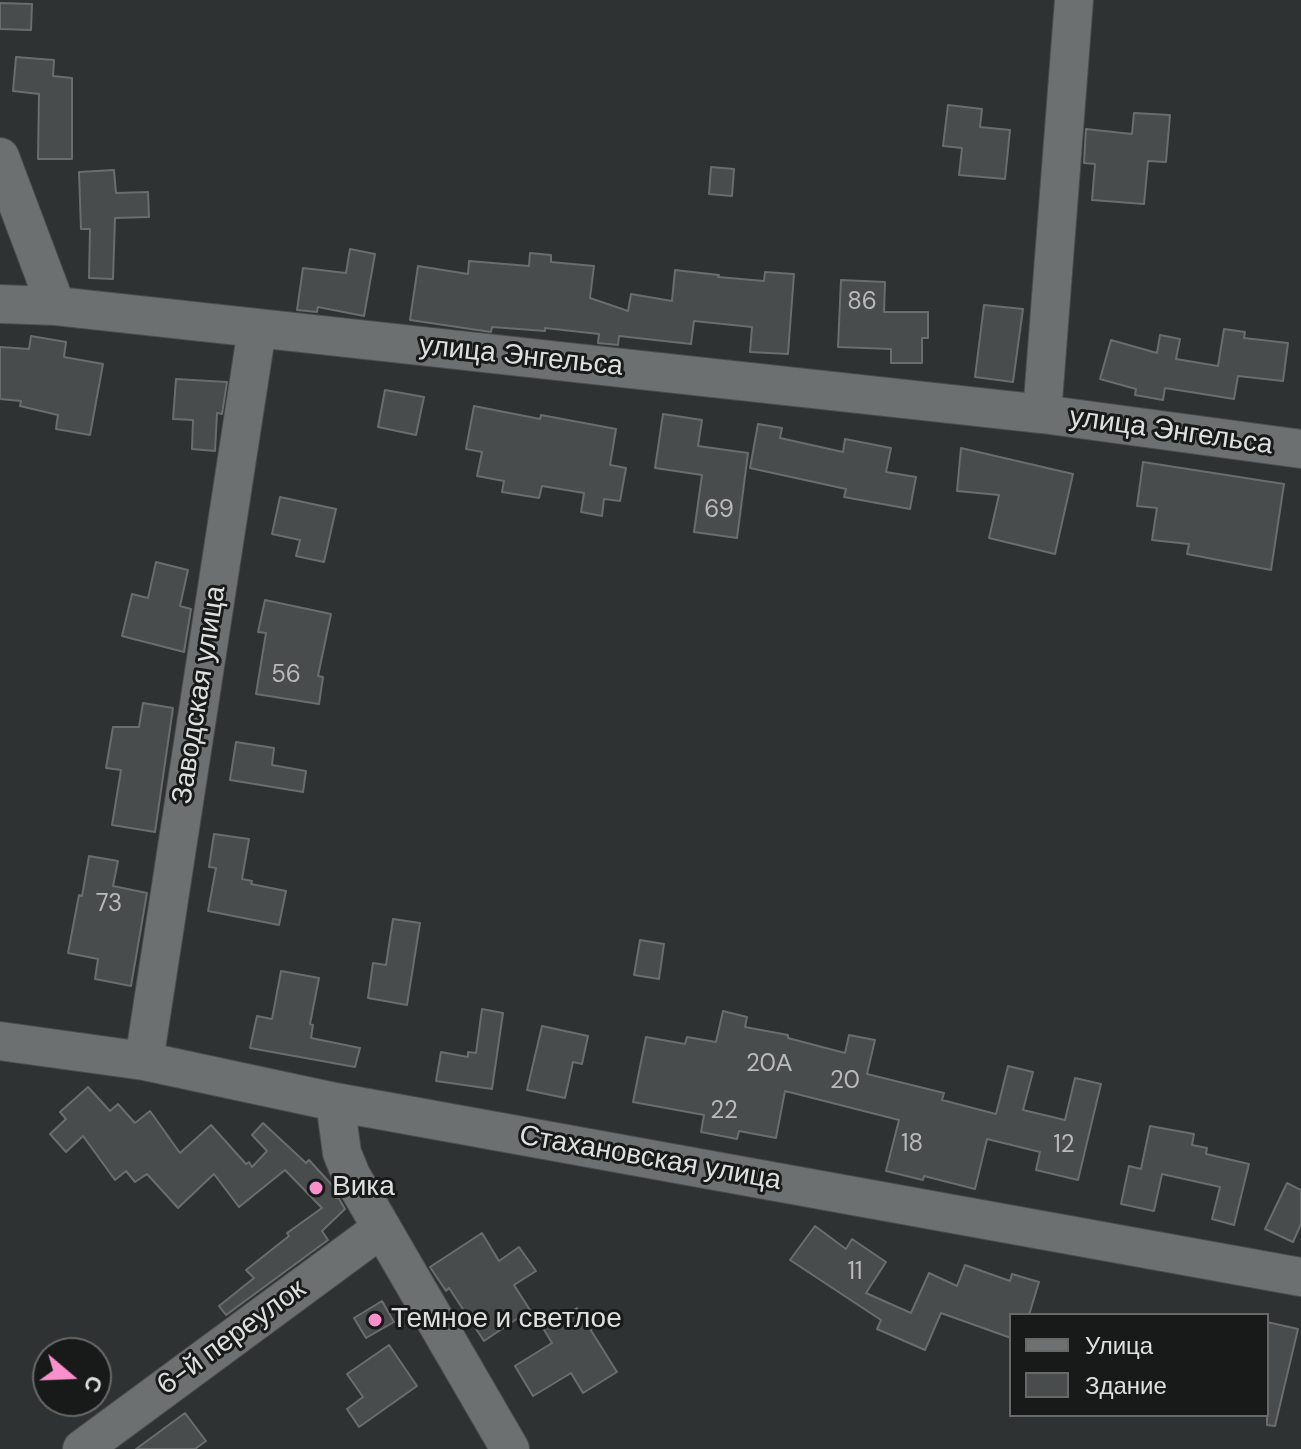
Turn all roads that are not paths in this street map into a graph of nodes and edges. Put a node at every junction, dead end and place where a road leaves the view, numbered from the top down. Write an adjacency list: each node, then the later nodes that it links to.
1 (1074, 0): 6 (street, улица Энгельса)
2 (0, 157): 4 (street)
3 (0, 304): 4 (street, улица Энгельса)
4 (56, 306): 5 (street, улица Энгельса)
5 (257, 329): 6 (street, улица Энгельса); 9 (street, Заводская улица)
6 (1042, 414): 7 (street, улица Энгельса)
7 (1301, 449)
8 (0, 1041): 9 (street, Стахановская улица)
9 (144, 1061): 10 (street, Стахановская улица)
10 (335, 1102): 11 (street); 12 (street, Стахановская улица)
11 (382, 1228): 13 (street, 6-й переулок); 14 (street)
12 (1301, 1277)
13 (82, 1449)
14 (510, 1449)

